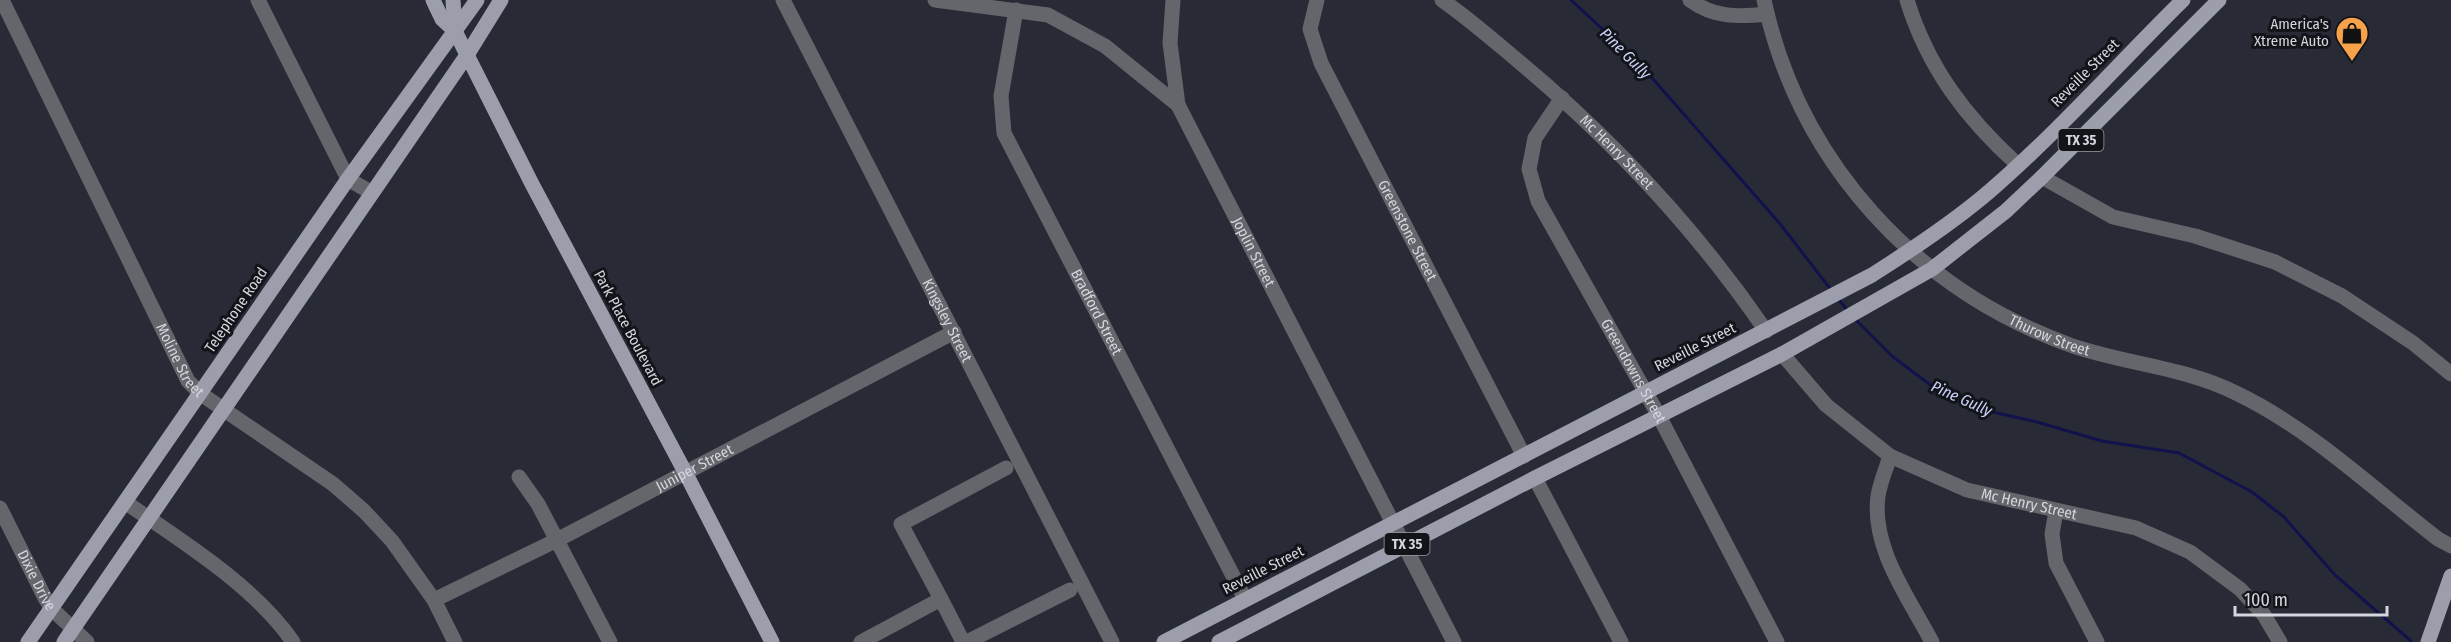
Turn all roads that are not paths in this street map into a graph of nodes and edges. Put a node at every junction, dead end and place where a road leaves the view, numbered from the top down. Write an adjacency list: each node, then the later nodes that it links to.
1 (2, 0): 37 (street, Moline Street)
2 (258, 0): 26 (street)
3 (433, 0): 18 (main road)
4 (453, 0): 18 (main road)
5 (477, 0): 18 (main road, Telephone Road)
6 (501, 0): 19 (main road)
7 (783, 0): 33 (street, Kingsley Street)
8 (935, 0): 17 (street, Joplin Street)
9 (1173, 0): 23 (street)
10 (1317, 0): 40 (street, Greenstone Street)
11 (1442, 0): 22 (street, Mc Henry Street)
12 (1690, 0): 16 (street)
13 (1907, 0): 24 (street)
14 (2183, 0): 20 (main road, Reveille Street / TX 35)
15 (2219, 0): 21 (main road, TX 35)
16 (1766, 7): 28 (street, Thurow Street)
17 (1016, 10): 23 (street, Joplin Street); 57 (street, Bradford Street)
18 (455, 31): 19 (main road, Park Place Boulevard); 26 (main road, Telephone Road)
19 (467, 55): 27 (main road); 43 (main road, Park Place Boulevard)
20 (2117, 66): 21 (main road); 24 (main road, Reveille Street / TX 35)
21 (2140, 79): 25 (main road, TX 35)
22 (1562, 98): 32 (street, Mc Henry Street); 36 (street, Greendowns Street)
23 (1178, 105): 50 (street, Joplin Street)
24 (2018, 165): 28 (main road, Reveille Street / TX 35)
25 (2042, 177): 29 (main road, TX 35); 35 (street)
26 (348, 179): 27 (street); 30 (main road, Telephone Road)
27 (372, 194): 31 (main road)
28 (1910, 251): 29 (street, Thurow Street); 32 (main road, Reveille Street / TX 35)
29 (1932, 268): 34 (main road, TX 35); 53 (street, Thurow Street)
30 (278, 280): 31 (main road); 37 (main road, Telephone Road)
31 (302, 295): 38 (main road)
32 (1767, 331): 36 (main road, Reveille Street / TX 35)
33 (954, 332): 43 (street, Juniper Street); 68 (street, Kingsley Street)
34 (1782, 354): 39 (main road, TX 35); 41 (street, Mc Henry Street)
35 (2451, 374)
36 (1646, 392): 39 (street, Greendowns Street); 40 (main road, Reveille Street / TX 35)
37 (201, 394): 38 (street, Moline Street); 46 (main road, Telephone Road)
38 (225, 409): 49 (main road); 58 (street, Moline Street)
39 (1659, 416): 45 (main road, TX 35); 73 (street, Greendowns Street)
40 (1524, 456): 50 (main road, Reveille Street / TX 35)
41 (1890, 456): 48 (street, Mc Henry Street); 74 (street)
42 (1006, 468): 56 (street)
43 (685, 472): 51 (street, Juniper Street); 66 (main road, Park Place Boulevard)
44 (519, 477): 51 (street)
45 (1535, 478): 52 (main road, TX 35); 72 (street)
46 (125, 502): 49 (street); 59 (main road, Telephone Road)
47 (0, 508): 59 (street, Dixie Drive)
48 (2056, 511): 75 (street); 76 (street, Mc Henry Street)
49 (149, 519): 60 (main road); 63 (street)
50 (1392, 524): 52 (street, Joplin Street); 57 (main road, Reveille Street / TX 35)
51 (557, 540): 58 (street, Juniper Street); 65 (street)
52 (1404, 546): 70 (main road, TX 35); 71 (street, Joplin Street)
53 (2451, 546)
54 (2451, 576): 77 (main road)
55 (1070, 590): 56 (street)
56 (941, 599): 67 (street)
57 (1245, 599): 69 (main road, Reveille Street / TX 35)
58 (434, 600): 64 (street, Moline Street)
59 (52, 609): 60 (street, Dixie Drive); 61 (main road, Telephone Road)
60 (68, 636): 62 (street, Dixie Drive)
61 (28, 642)
62 (87, 642)
63 (293, 642)
64 (455, 642)
65 (610, 642)
66 (772, 642)
67 (861, 642)
68 (1112, 642)
69 (1164, 642)
70 (1219, 642)
71 (1454, 642)
72 (1621, 642)
73 (1777, 642)
74 (1932, 642)
75 (2097, 642)
76 (2280, 642)
77 (2428, 642)

